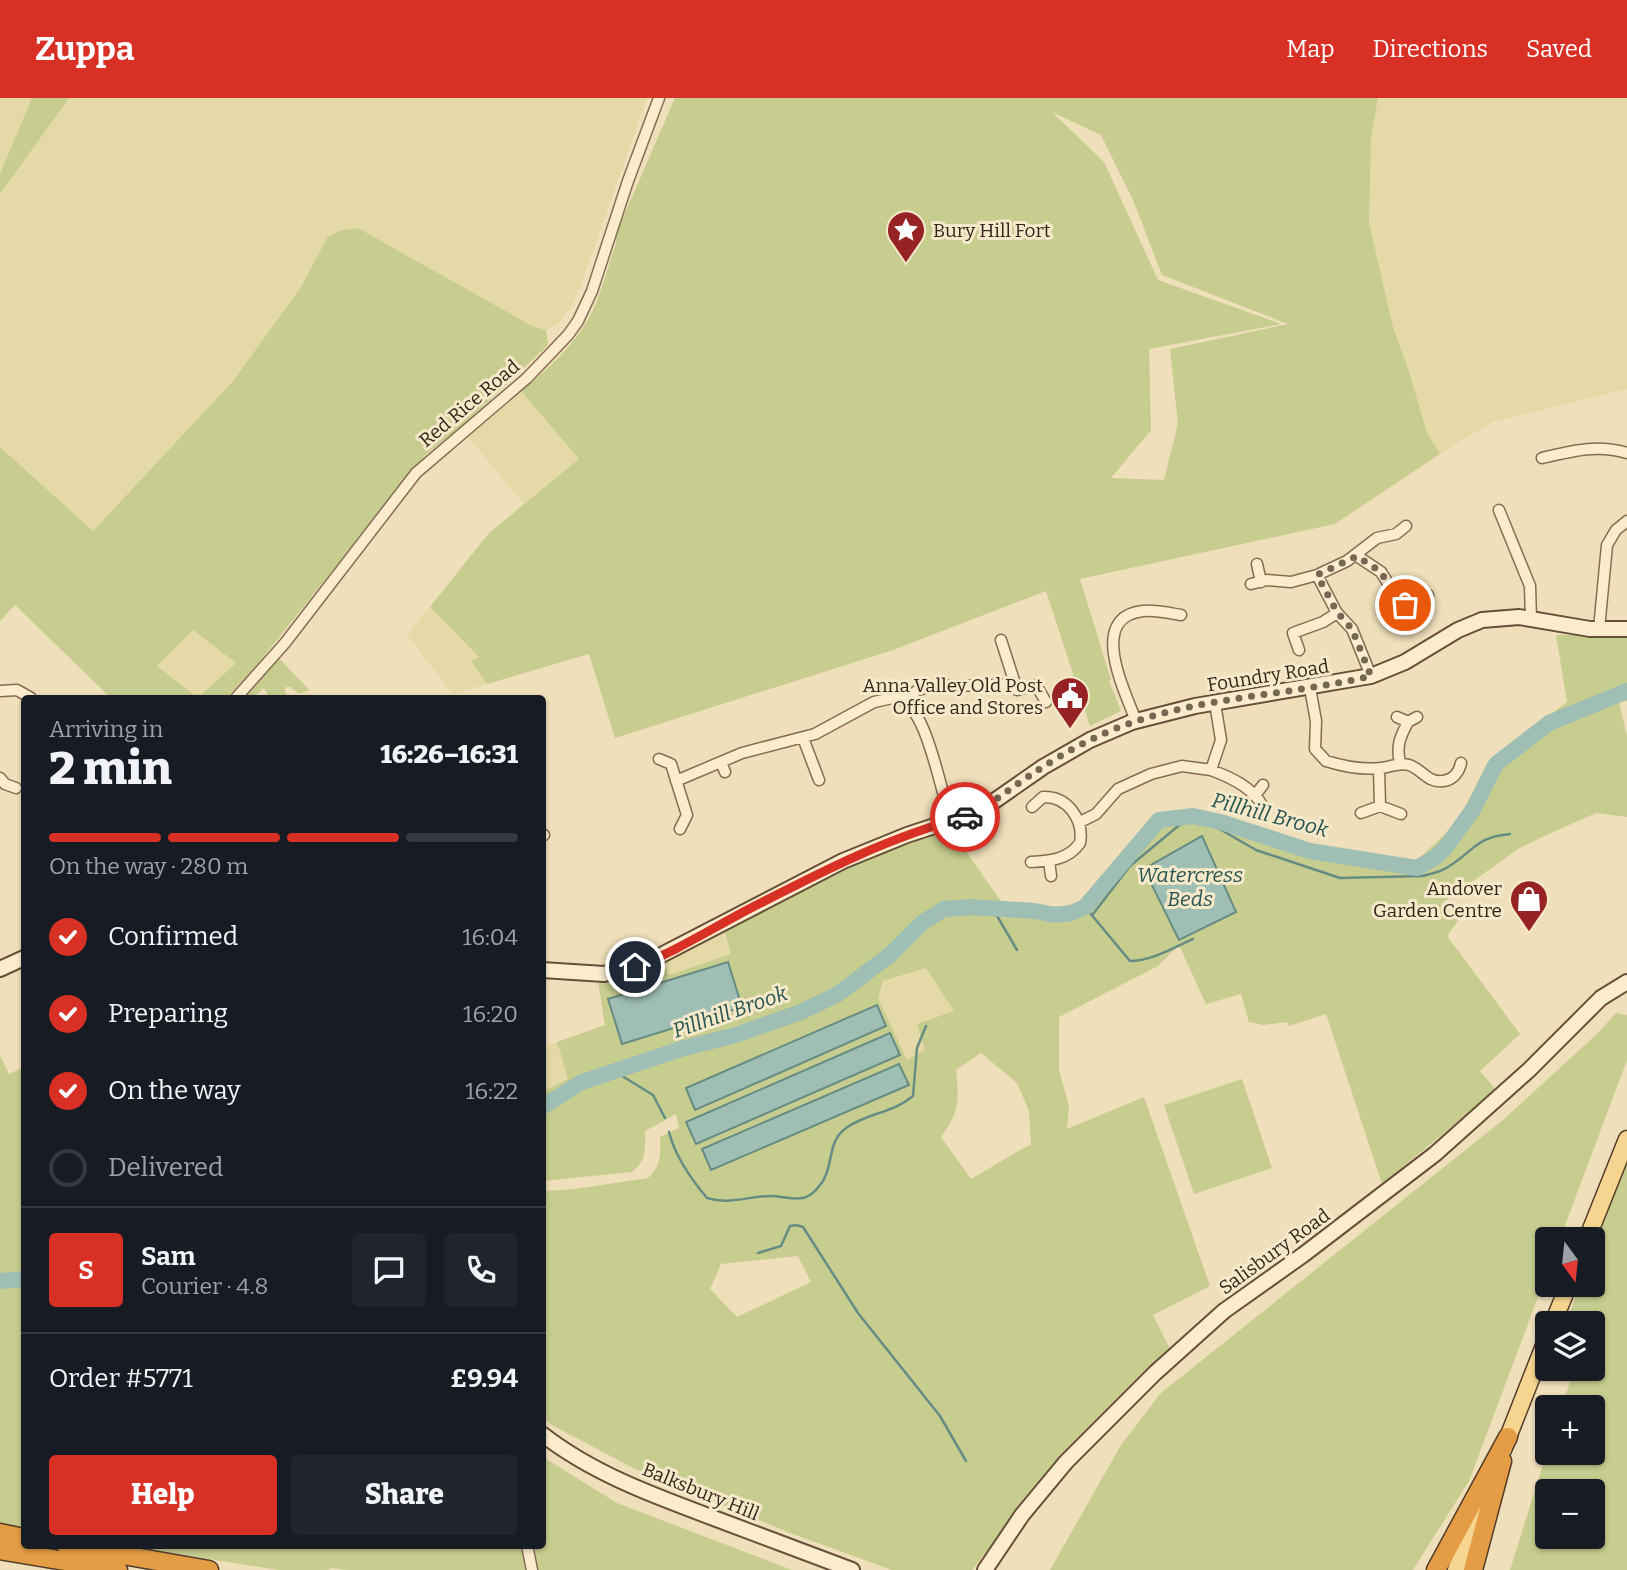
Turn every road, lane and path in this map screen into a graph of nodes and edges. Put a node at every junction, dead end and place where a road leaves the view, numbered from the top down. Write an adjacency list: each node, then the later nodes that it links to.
1 (659, 98): 25 (street, Red Rice Road)
2 (1553, 442): 4 (street)
3 (1627, 453): 4 (street)
4 (1556, 455): 5 (street)
5 (1542, 458)
6 (1499, 510): 15 (street)
7 (1627, 521): 17 (street)
8 (1406, 526): 9 (street)
9 (1357, 556): 11 (street); 12 (street)
10 (1257, 564): 11 (street)
11 (1317, 575): 13 (street)
12 (1428, 595)
13 (1337, 612): 19 (street); 20 (street)
14 (1181, 615): 30 (street)
15 (1531, 620): 17 (street, Foundry Road); 20 (street, Foundry Road)
16 (1627, 628): 17 (street, Foundry Road)
17 (1599, 629)
18 (1001, 640): 21 (street)
19 (1299, 650)
20 (1371, 676): 22 (street, Foundry Road)
21 (1014, 681): 26 (street); 27 (street)
22 (1310, 688): 28 (street, Foundry Road); 35 (street)
23 (0, 691): 24 (street)
24 (25, 695)
25 (239, 695)
26 (904, 700): 31 (street); 48 (street)
27 (1046, 702)
28 (1215, 703): 30 (street, Foundry Road); 36 (street)
29 (1397, 716): 33 (street)
30 (1136, 721): 48 (street, Foundry Road)
31 (803, 738): 38 (street); 39 (street)
32 (659, 758): 39 (street)
33 (1400, 763): 34 (street); 35 (street)
34 (1461, 763)
35 (1379, 769): 44 (street)
36 (1211, 771): 42 (street); 49 (street)
37 (0, 778): 41 (street)
38 (819, 780)
39 (676, 781): 50 (street)
40 (1263, 785): 42 (street)
41 (16, 788)
42 (1256, 794): 43 (street)
43 (1262, 805)
44 (1380, 806): 46 (street); 47 (street)
45 (1032, 807): 49 (street)
46 (1362, 813)
47 (1401, 814)
48 (952, 821): 56 (street, Foundry Road)
49 (1080, 822): 51 (street)
50 (680, 829)
51 (1049, 861): 52 (street); 53 (street)
52 (1031, 862)
53 (1051, 876)
54 (21, 959): 55 (street)
55 (0, 969)
56 (546, 970)
57 (1627, 982): 58 (street, Salisbury Road)
58 (1620, 989): 74 (street, Salisbury Road)
59 (1627, 1139): 60 (main road)
60 (1592, 1227)
61 (1535, 1368): 63 (main road)
62 (546, 1437): 73 (street, Balksbury Hill)
63 (1508, 1437): 75 (highway); 76 (main road); 77 (highway)
64 (0, 1533): 65 (highway)
65 (21, 1537)
66 (528, 1549): 72 (street)
67 (0, 1550): 68 (highway)
68 (62, 1552): 69 (highway)
69 (90, 1557): 70 (highway); 71 (highway)
70 (118, 1570)
71 (209, 1570)
72 (532, 1570)
73 (852, 1570)
74 (985, 1570)
75 (1436, 1570)
76 (1456, 1570)
77 (1473, 1570)

